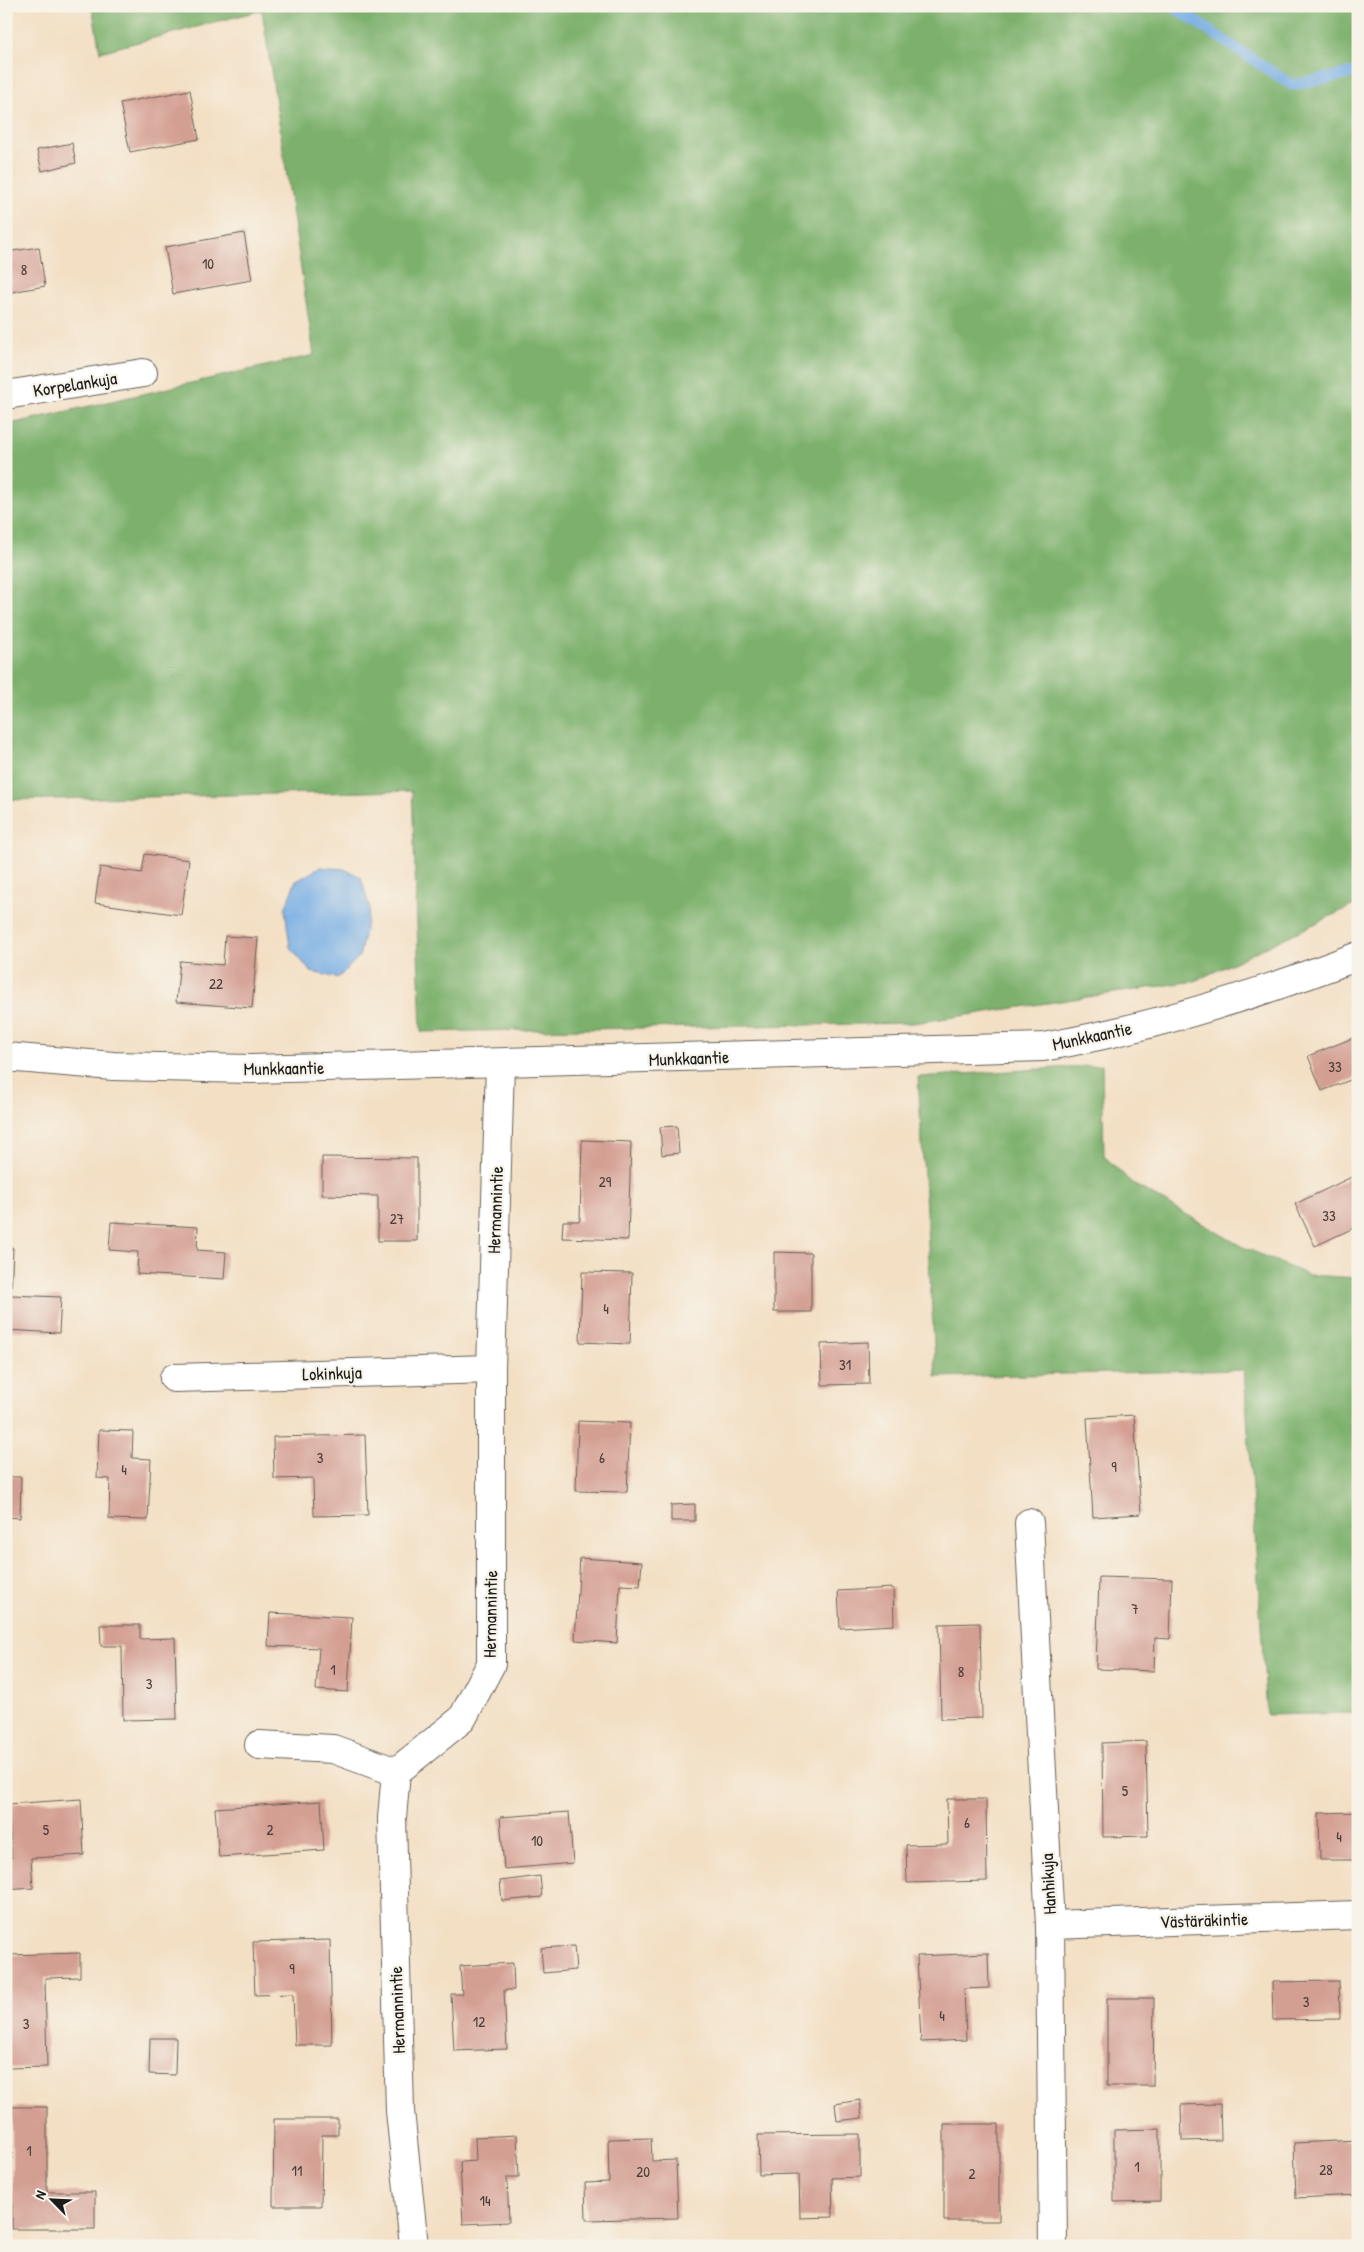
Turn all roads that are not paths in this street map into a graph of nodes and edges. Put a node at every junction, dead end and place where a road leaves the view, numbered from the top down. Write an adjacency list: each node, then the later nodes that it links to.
1 (143, 373): 2 (street, Korpelankuja)
2 (6, 395)
3 (1358, 956): 5 (street, Munkkaantie)
4 (6, 1057): 5 (street, Munkkaantie)
5 (500, 1064): 6 (street, Hermannintie)
6 (491, 1369): 7 (street, Lokinkuja); 10 (street, Hermannintie)
7 (174, 1378)
8 (1029, 1523): 12 (street, Hanhikuja)
9 (259, 1745): 10 (street)
10 (396, 1772): 13 (street, Hermannintie)
11 (1358, 1915): 12 (street, Västäräkintie)
12 (1050, 1925): 14 (street, Hanhikuja)
13 (414, 2246)
14 (1053, 2246)

